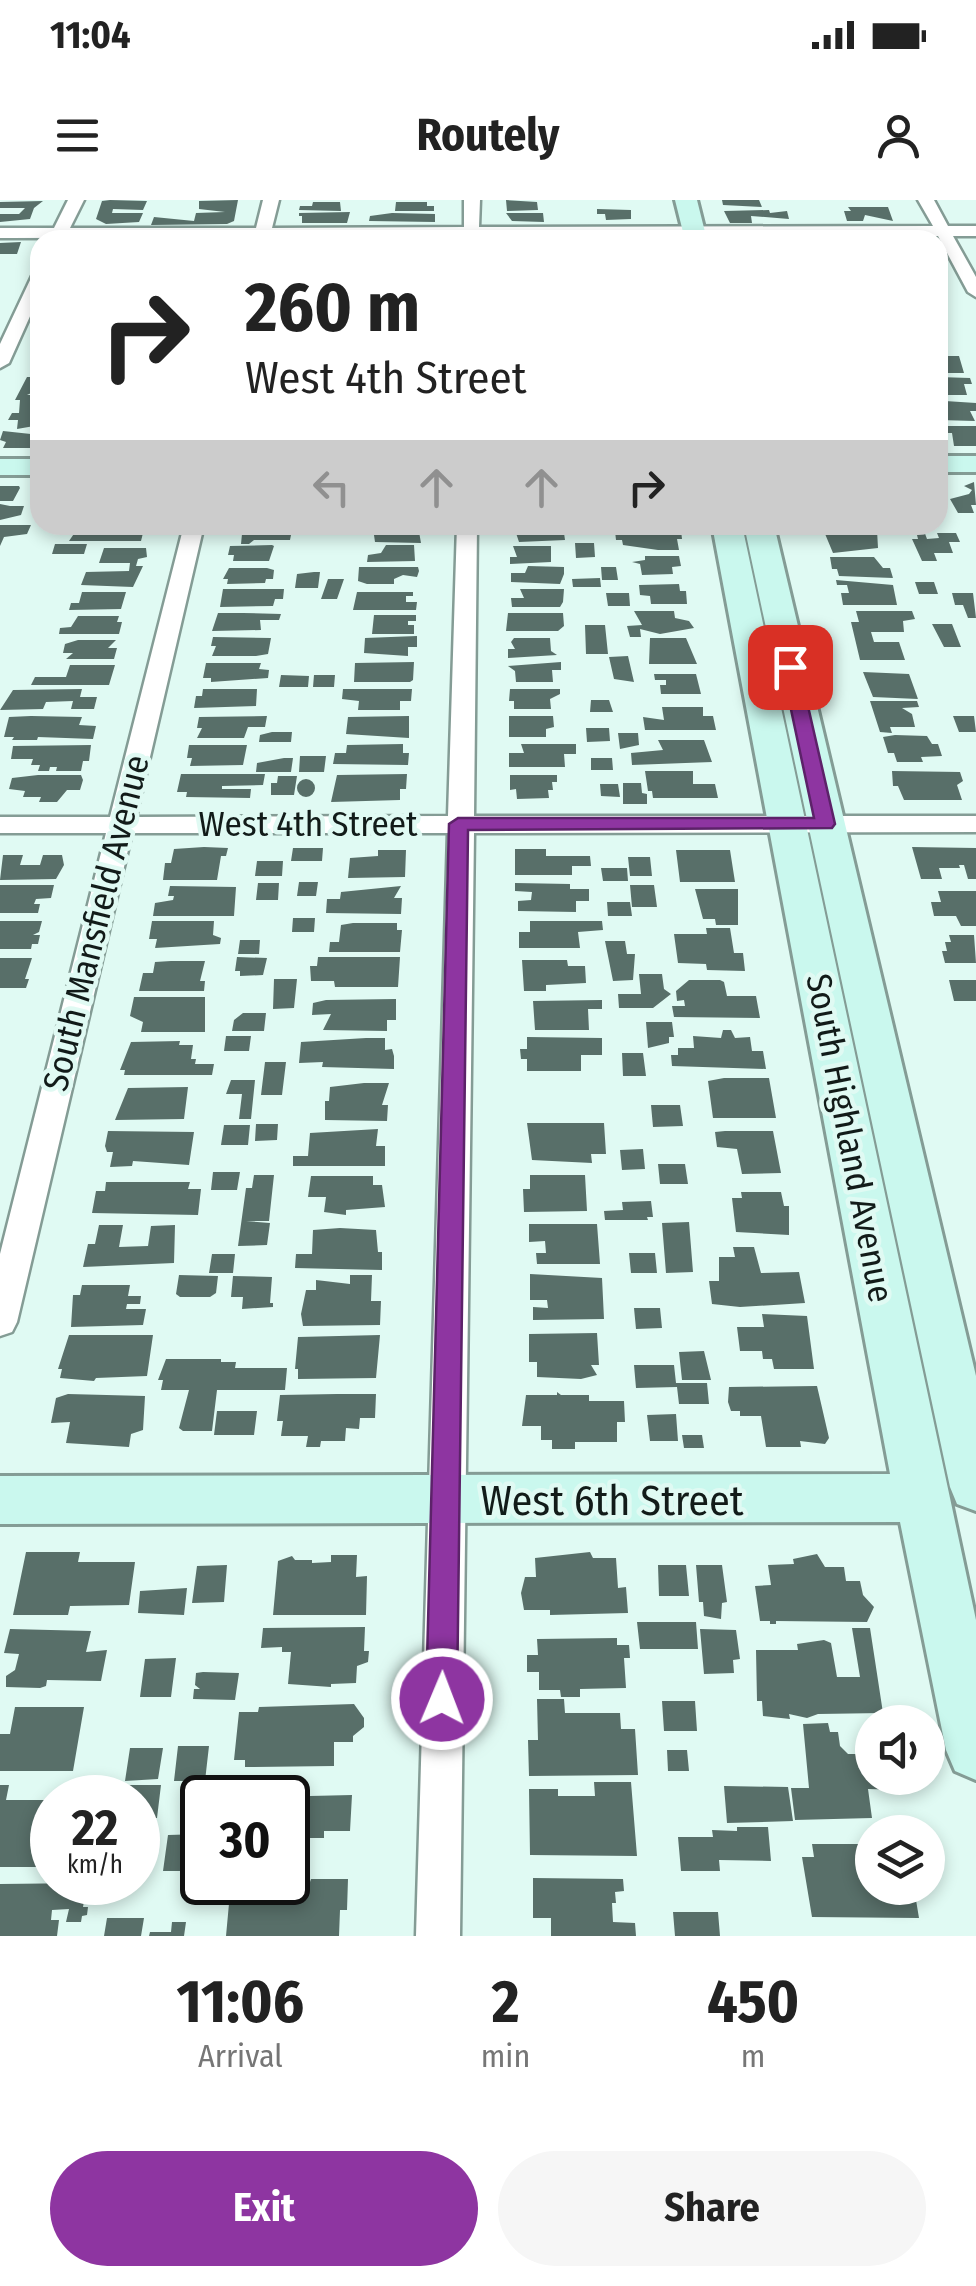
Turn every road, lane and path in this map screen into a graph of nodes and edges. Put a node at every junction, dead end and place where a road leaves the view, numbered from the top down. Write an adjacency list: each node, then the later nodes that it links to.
1 (76, 200): 7 (street)
2 (271, 200): 8 (street)
3 (472, 200): 9 (street)
4 (686, 200): 11 (main road)
5 (926, 200): 12 (street)
6 (668, 228): 10 (street)
7 (61, 230)
8 (264, 230)
9 (471, 230)
10 (619, 230)
11 (694, 230)
12 (944, 230)
13 (948, 231): 14 (street)
14 (976, 231)
15 (0, 233): 16 (street)
16 (30, 235)
17 (948, 237): 18 (street)
18 (976, 292)
19 (30, 298): 20 (street)
20 (0, 363)
21 (948, 464): 22 (main road)
22 (976, 464)
23 (0, 467): 24 (main road)
24 (30, 467)
25 (191, 535): 29 (street, South Mansfield Avenue)
26 (467, 535): 30 (street)
27 (731, 535): 31 (main road, South Highland Avenue)
28 (761, 535): 31 (main road, South Highland Avenue)
29 (119, 824): 30 (street, West 4th Street); 33 (street, West 4th Street); 34 (street, South Mansfield Avenue)
30 (458, 824): 31 (street, West 4th Street); 37 (street)
31 (806, 824): 32 (street, West 4th Street); 35 (main road, South Highland Avenue)
32 (976, 824)
33 (0, 825)
34 (0, 1322)
35 (950, 1493): 37 (main road, West 6th Street); 38 (main road, South Highland Avenue)
36 (0, 1500): 37 (main road, West 6th Street)
37 (446, 1501): 39 (street)
38 (976, 1750)
39 (438, 1936)

